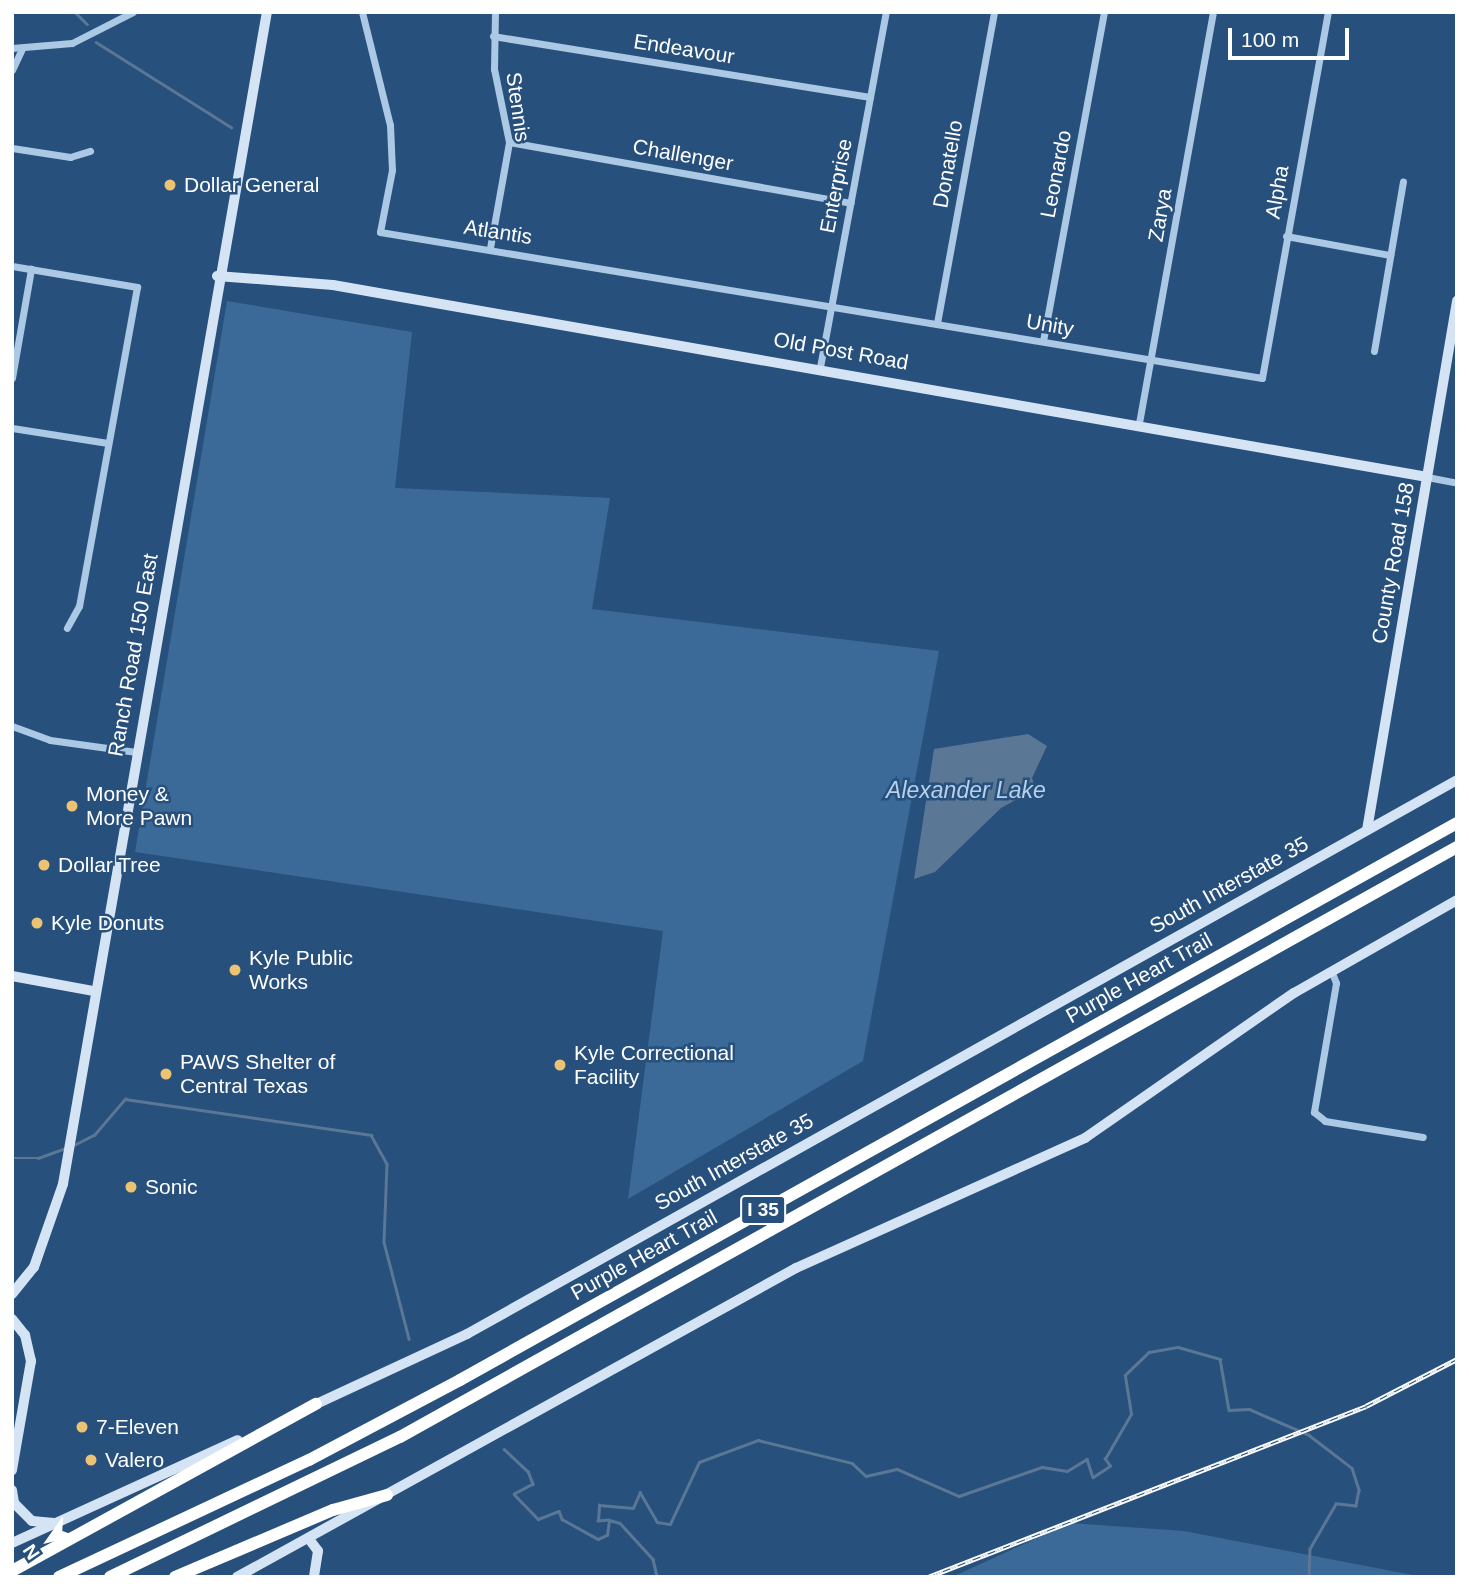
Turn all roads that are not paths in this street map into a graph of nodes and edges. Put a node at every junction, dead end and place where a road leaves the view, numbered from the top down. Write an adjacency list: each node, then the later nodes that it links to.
1 (133, 12): 12 (street)
2 (267, 12): 25 (main road, Ranch Road 150 East)
3 (362, 12): 21 (street, Atlantis)
4 (495, 12): 10 (street, Stennis)
5 (886, 12): 14 (street, Enterprise)
6 (994, 12): 28 (street, Donatello)
7 (1104, 12): 29 (street, Leonardo)
8 (1213, 12): 31 (street, Zarya)
9 (1328, 12): 20 (street, Alpha)
10 (493, 36): 14 (street, Endeavour); 15 (street, Stennis)
11 (12, 48): 12 (street)
12 (22, 49): 13 (street)
13 (12, 70)
14 (870, 97): 19 (street, Enterprise)
15 (509, 142): 19 (street, Challenger); 21 (street, Stennis)
16 (12, 148): 17 (street)
17 (90, 151)
18 (1403, 181): 22 (street)
19 (851, 203): 27 (street, Enterprise)
20 (1286, 236): 22 (street); 34 (street, Alpha)
21 (490, 248): 27 (street, Atlantis)
22 (1390, 255): 30 (street)
23 (12, 266): 24 (street)
24 (31, 269): 33 (street); 37 (street)
25 (217, 276): 32 (main road, Old Post Road); 42 (main road, Ranch Road 150 East)
26 (1457, 301): 38 (main road, County Road 158)
27 (831, 308): 28 (street, Unity); 32 (street, Enterprise)
28 (937, 323): 29 (street, Unity)
29 (1043, 341): 31 (street, Unity)
30 (1374, 351)
31 (1152, 360): 34 (street, Unity); 35 (street, Zarya)
32 (820, 366): 35 (main road, Old Post Road)
33 (12, 378)
34 (1262, 378)
35 (1139, 424): 38 (main road, Old Post Road)
36 (12, 428): 37 (street)
37 (108, 443): 40 (street)
38 (1427, 477): 39 (street, Old Post Road); 45 (main road, County Road 158)
39 (1457, 482)
40 (67, 628)
41 (12, 726): 42 (street)
42 (136, 752): 50 (main road, Ranch Road 150 East)
43 (1457, 780): 45 (main road, South Interstate 35)
44 (1457, 823): 62 (highway, Purple Heart Trail / I 35)
45 (1367, 830): 54 (main road, South Interstate 35)
46 (1457, 847): 63 (highway, Purple Heart Trail / I 35)
47 (1457, 900): 48 (main road)
48 (1331, 970): 51 (street); 57 (main road)
49 (12, 976): 50 (main road)
50 (93, 991): 52 (main road, Ranch Road 150 East)
51 (1423, 1137)
52 (12, 1294)
53 (12, 1319): 55 (main road)
54 (316, 1404): 58 (main road, South Interstate 35); 61 (highway)
55 (12, 1470)
56 (12, 1490): 58 (main road)
57 (387, 1495): 59 (main road); 64 (highway)
58 (58, 1523): 60 (main road, South Interstate 35)
59 (309, 1539): 65 (main road); 66 (main road)
60 (12, 1543)
61 (12, 1572)
62 (59, 1577)
63 (110, 1577)
64 (175, 1577)
65 (237, 1577)
66 (314, 1577)

